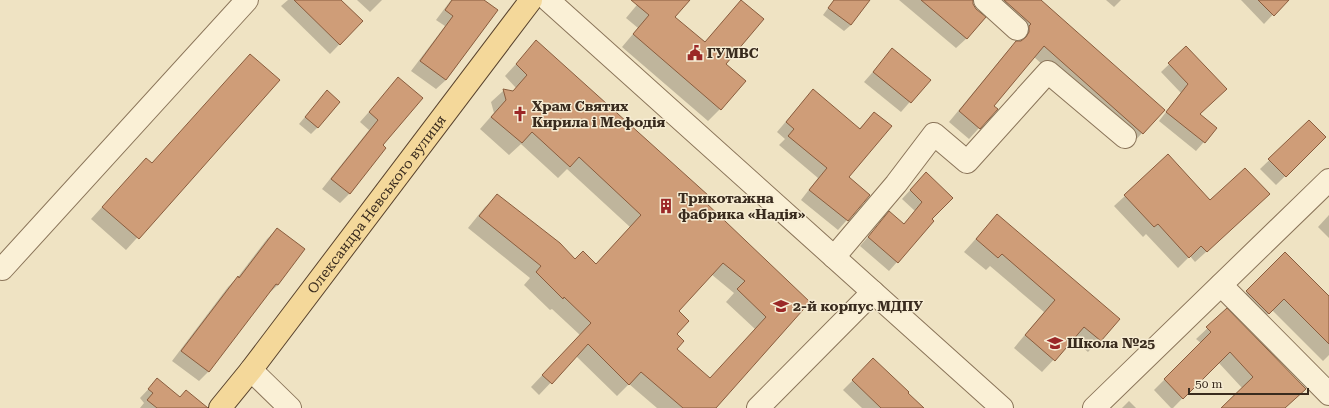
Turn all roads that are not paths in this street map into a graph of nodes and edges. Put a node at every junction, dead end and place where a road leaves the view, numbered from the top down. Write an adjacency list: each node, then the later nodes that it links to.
1 (247, 0): 9 (street)
2 (531, 0): 12 (main road, Олександра Невського вулиця)
3 (548, 0): 8 (street)
4 (985, 0): 5 (street)
5 (1017, 29)
6 (1125, 137): 8 (street)
7 (1329, 180): 10 (street)
8 (834, 258): 11 (street)
9 (0, 267)
10 (1221, 285): 13 (street); 18 (street)
11 (872, 292): 16 (street); 17 (street)
12 (251, 370): 14 (main road, Олександра Невського вулиця); 15 (street)
13 (1327, 388)
14 (220, 408)
15 (290, 408)
16 (758, 408)
17 (1002, 408)
18 (1094, 408)

